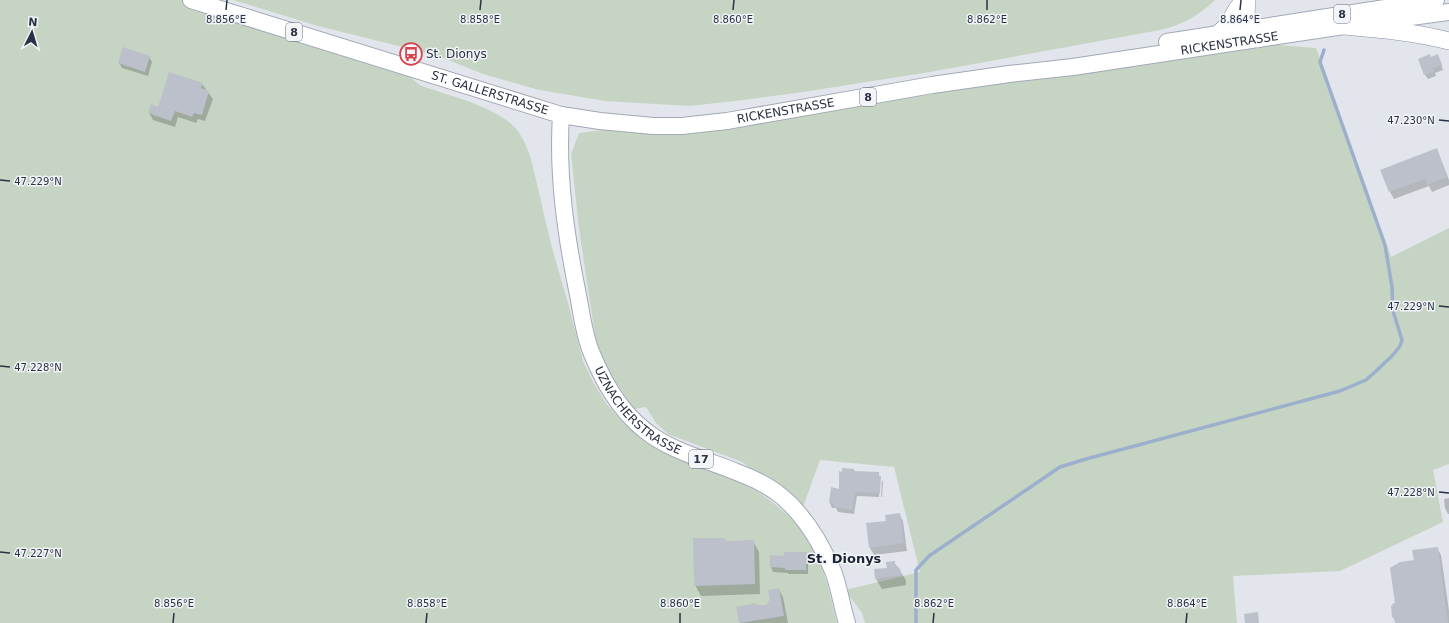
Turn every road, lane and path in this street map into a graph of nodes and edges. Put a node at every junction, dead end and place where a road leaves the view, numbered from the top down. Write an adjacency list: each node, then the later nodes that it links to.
1 (191, 0): 11 (main road, ST. GALLERSTRASSE / 8)
2 (1244, 0): 7 (highway)
3 (1247, 0): 8 (highway)
4 (1436, 0): 8 (main road, RICKENSTRASSE / 8)
5 (1449, 12): 6 (main road, RICKENSTRASSE / 8)
6 (1344, 26): 8 (main road, RICKENSTRASSE / 8); 9 (highway)
7 (1218, 34): 8 (main road, RICKENSTRASSE / 8); 10 (main road, RICKENSTRASSE / 8)
8 (1253, 34): 10 (main road, RICKENSTRASSE / 8)
9 (1449, 41)
10 (1009, 74): 11 (main road, RICKENSTRASSE / 8)
11 (561, 115): 12 (main road, UZNACHERSTRASSE / 17)
12 (847, 623)

